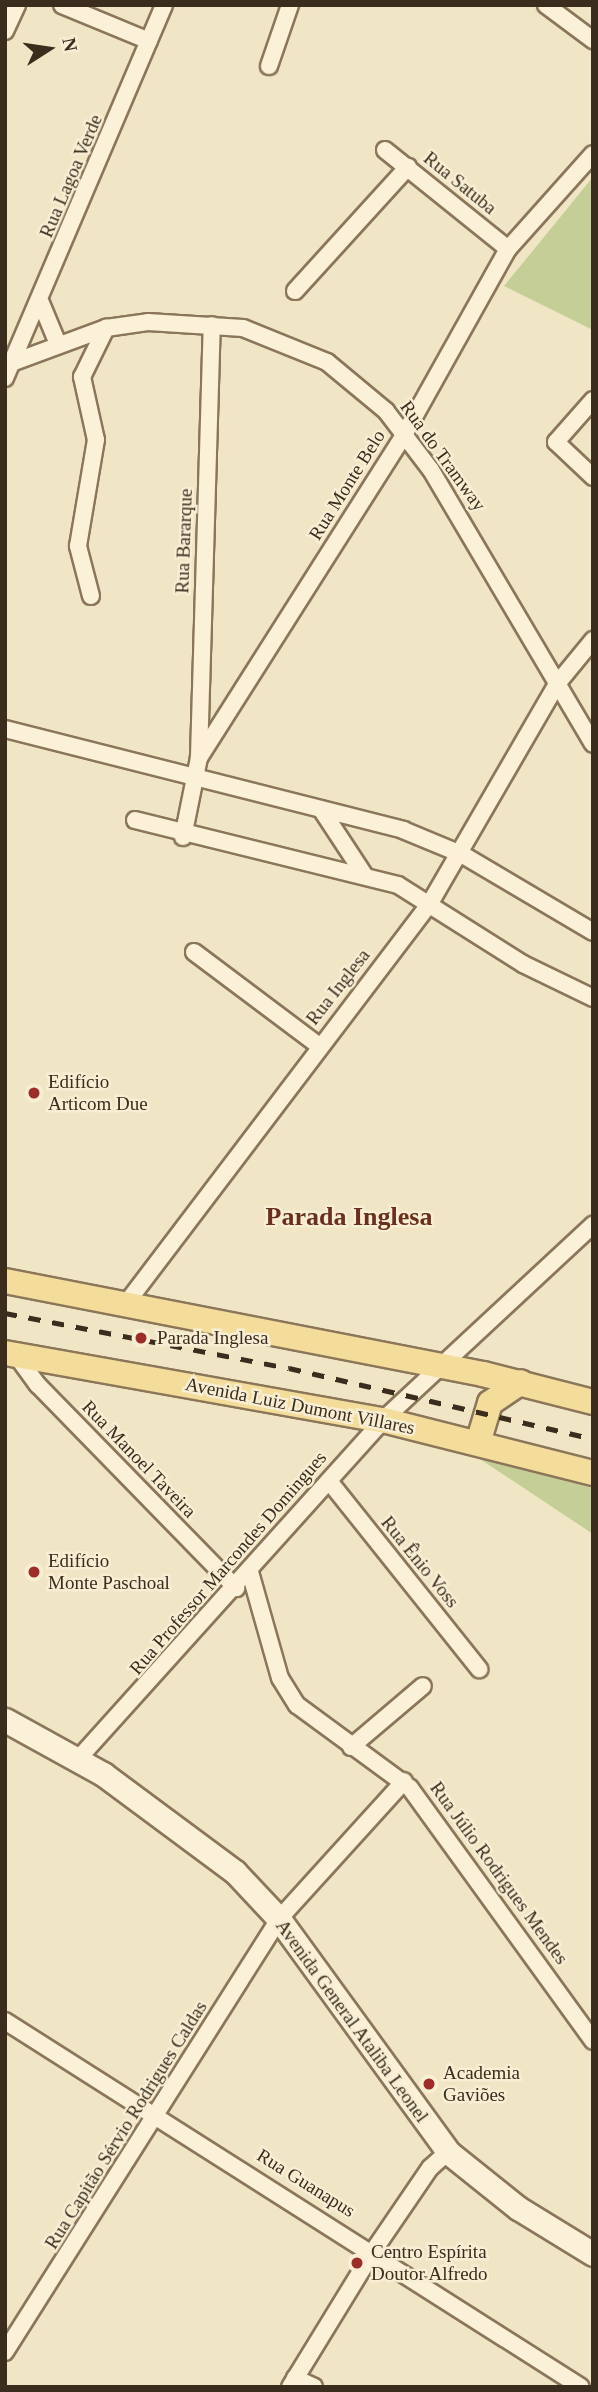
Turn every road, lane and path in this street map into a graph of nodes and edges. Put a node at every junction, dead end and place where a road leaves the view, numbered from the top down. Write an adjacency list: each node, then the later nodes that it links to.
1 (17, 5): 6 (street)
2 (62, 5): 8 (street)
3 (163, 5): 8 (street, Rua Lagoa Verde)
4 (290, 5): 9 (street)
5 (546, 5): 7 (street)
6 (5, 31)
7 (593, 40)
8 (149, 41): 15 (street, Rua Lagoa Verde)
9 (269, 66)
10 (385, 150): 12 (street, Rua Satuba)
11 (593, 154): 13 (street, Rua Monte Belo)
12 (408, 167): 13 (street, Rua Satuba); 14 (street)
13 (508, 249): 22 (street, Rua Monte Belo)
14 (295, 291)
15 (41, 303): 18 (street); 19 (street, Rua Lagoa Verde)
16 (212, 325): 17 (street, Rua do Tramway); 22 (street, Rua do Tramway); 29 (street, Rua Bararque)
17 (106, 328): 18 (street, Rua do Tramway); 24 (street)
18 (58, 344): 19 (street, Rua do Tramway)
19 (14, 362): 20 (street)
20 (5, 377)
21 (593, 400): 23 (street)
22 (404, 433): 26 (street, Rua do Tramway); 29 (street, Rua Monte Belo)
23 (593, 477)
24 (90, 596)
25 (593, 640): 26 (street, Rua Inglesa)
26 (557, 684): 28 (street, Rua do Tramway); 34 (street, Rua Inglesa)
27 (5, 729): 30 (street)
28 (593, 744)
29 (199, 758): 30 (street, Rua Monte Belo)
30 (195, 777): 31 (street); 33 (street, Rua Monte Belo)
31 (321, 809): 34 (street); 35 (street)
32 (135, 820): 33 (street)
33 (183, 837): 35 (street)
34 (463, 855): 36 (street, Rua Inglesa); 37 (street)
35 (365, 876): 36 (street)
36 (430, 903): 39 (street); 40 (street, Rua Inglesa)
37 (593, 932)
38 (194, 952): 40 (street)
39 (593, 998)
40 (319, 1046): 43 (street, Rua Inglesa)
41 (593, 1225): 45 (street, Rua Professor Marcondes Domingues)
42 (5, 1281): 43 (main road)
43 (128, 1301): 45 (main road)
44 (11, 1354): 48 (main road, Avenida Luiz Dumont Villares); 53 (street, Rua Manoel Taveira)
45 (440, 1366): 46 (main road); 48 (street, Rua Professor Marcondes Domingues)
46 (520, 1382): 47 (main road); 49 (main road)
47 (593, 1402)
48 (383, 1420): 49 (main road, Avenida Luiz Dumont Villares); 51 (street, Rua Professor Marcondes Domingues)
49 (478, 1443): 50 (main road, Avenida Luiz Dumont Villares)
50 (593, 1473)
51 (329, 1480): 52 (street, Rua Professor Marcondes Domingues); 54 (street, Rua Ênio Voss)
52 (250, 1572): 53 (street, Rua Professor Marcondes Domingues); 57 (street)
53 (236, 1588): 58 (street, Rua Professor Marcondes Domingues)
54 (480, 1669)
55 (423, 1686): 57 (street)
56 (5, 1720): 58 (main road, Avenida General Ataliba Leonel)
57 (351, 1747): 59 (street)
58 (79, 1758): 60 (main road, Avenida General Ataliba Leonel)
59 (404, 1781): 60 (street, Rua Júlio Rodrigues Mendes); 62 (street, Rua Júlio Rodrigues Mendes)
60 (279, 1919): 63 (street, Rua Capitão Sérvio Rodrigues Caldas); 64 (main road, Avenida General Ataliba Leonel)
61 (5, 2021): 63 (street, Rua Guanapus)
62 (593, 2041)
63 (158, 2116): 65 (street, Rua Guanapus); 67 (street, Rua Capitão Sérvio Rodrigues Caldas)
64 (448, 2152): 65 (street); 66 (main road, Avenida General Ataliba Leonel)
65 (374, 2250): 68 (street); 70 (street, Rua Guanapus)
66 (593, 2254)
67 (5, 2352)
68 (293, 2382): 69 (street)
69 (314, 2387)
70 (581, 2387)

